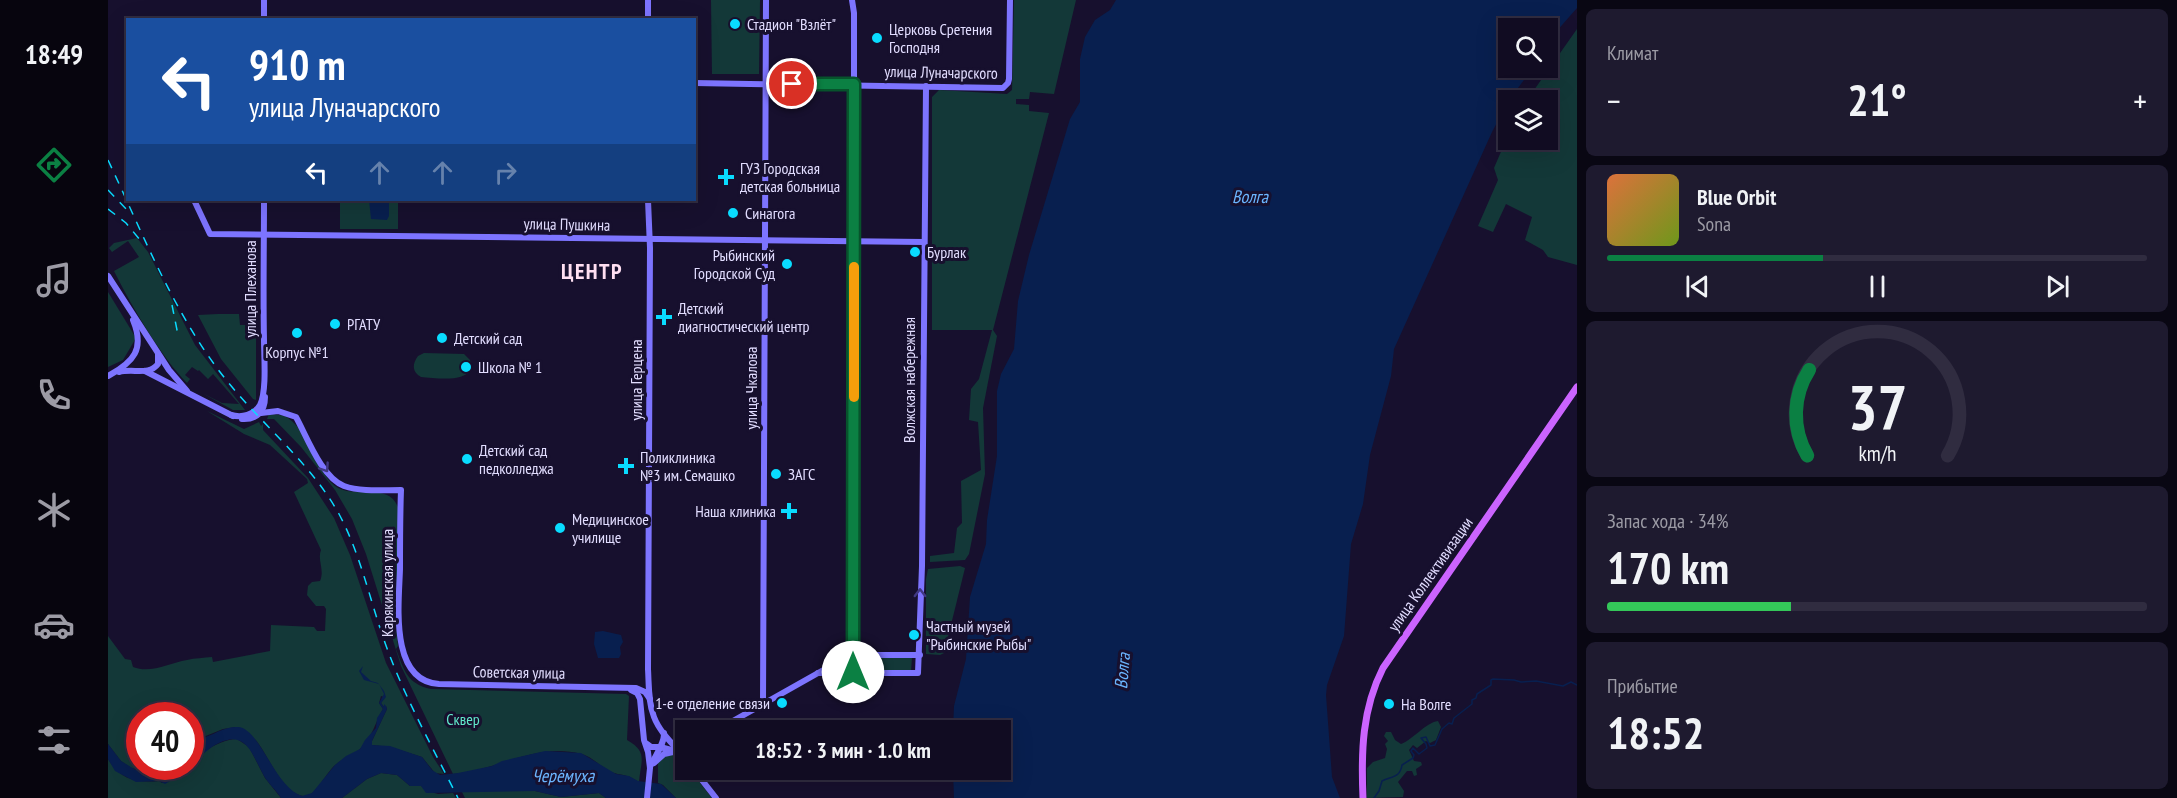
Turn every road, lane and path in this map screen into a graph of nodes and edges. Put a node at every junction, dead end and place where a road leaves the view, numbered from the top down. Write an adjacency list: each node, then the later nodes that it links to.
1 (264, 0): 6 (street)
2 (648, 0): 7 (street)
3 (766, 0): 9 (street, улица Чкалова)
4 (852, 0): 10 (street)
5 (1010, 0): 11 (street, улица Луначарского)
6 (264, 18)
7 (648, 18)
8 (696, 83): 9 (street, улица Луначарского)
9 (766, 84): 10 (street, улица Луначарского); 17 (street, улица Чкалова)
10 (854, 84): 11 (street, улица Луначарского); 18 (street)
11 (926, 86): 19 (street, Волжская набережная)
12 (194, 201): 15 (street, улица Пушкина)
13 (264, 201): 15 (street, улица Плеханова)
14 (648, 201): 16 (street, улица Герцена)
15 (264, 234): 16 (street, улица Пушкина); 28 (street, улица Плеханова)
16 (649, 238): 17 (street, улица Пушкина); 31 (street, улица Герцена)
17 (765, 239): 18 (street, улица Пушкина); 39 (street, улица Чкалова)
18 (854, 240): 19 (street, улица Пушкина); 29 (street)
19 (924, 242): 30 (street, Волжская набережная, one-way to 19)
20 (108, 276): 21 (street)
21 (130, 311): 22 (street); 23 (street)
22 (157, 351): 23 (street); 24 (street); 27 (street)
23 (134, 353): 24 (street); 25 (street)
24 (143, 371): 25 (street); 27 (street)
25 (111, 374)
26 (1577, 387): 51 (main road, улица Коллективизации)
27 (189, 394): 28 (street)
28 (261, 409): 32 (street, Карякинская улица, one-way to 32)
29 (853, 654): 30 (street); 33 (street); 34 (street)
30 (920, 655): 33 (street, Волжская набережная)
31 (648, 669): 35 (street, улица Герцена); 38 (street, улица Герцена)
32 (415, 672): 36 (street, Советская улица)
33 (853, 672): 34 (street)
34 (818, 673): 39 (street)
35 (646, 681): 36 (street, Советская улица); 37 (street, улица Герцена)
36 (627, 688): 37 (street, Советская улица); 42 (street)
37 (645, 692): 38 (street); 42 (street, улица Герцена)
38 (650, 699): 41 (street, улица Герцена)
39 (764, 704): 40 (street)
40 (735, 720)
41 (662, 731): 42 (street); 43 (street, улица Герцена); 44 (street)
42 (645, 741): 44 (street); 47 (street, улица Герцена)
43 (675, 745)
44 (660, 747): 45 (street); 47 (street)
45 (675, 750)
46 (675, 753): 47 (street)
47 (650, 768): 49 (street, улица Герцена)
48 (702, 780): 50 (street)
49 (647, 798)
50 (716, 798)
51 (1363, 798)

